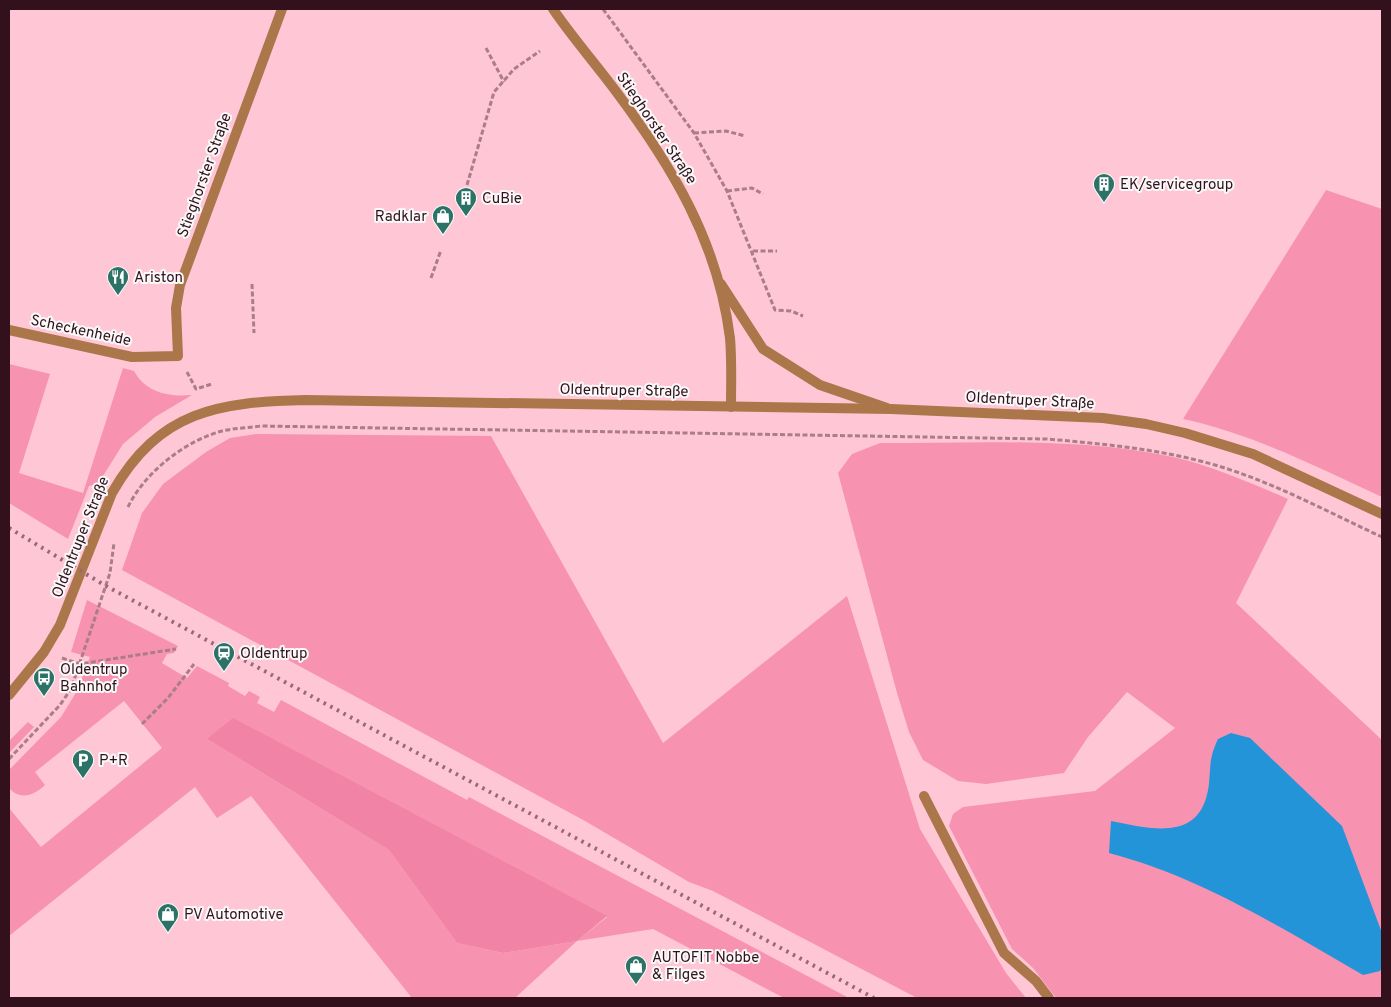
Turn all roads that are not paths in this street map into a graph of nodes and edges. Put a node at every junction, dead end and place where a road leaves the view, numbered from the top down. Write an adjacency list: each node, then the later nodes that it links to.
1 (282, 9): 5 (street, Stieghorster Straße)
2 (553, 9): 3 (street, Stieghorster Straße)
3 (716, 275): 6 (street, Stieghorster Straße); 7 (street, Stieghorster Straße)
4 (9, 330): 5 (street, Scheckenheide)
5 (178, 356)
6 (731, 406): 7 (street, Oldentruper Straße); 9 (street, Oldentruper Straße)
7 (890, 410): 8 (street, Oldentruper Straße)
8 (1382, 514)
9 (9, 694)
10 (924, 796): 11 (street)
11 (1049, 998)

